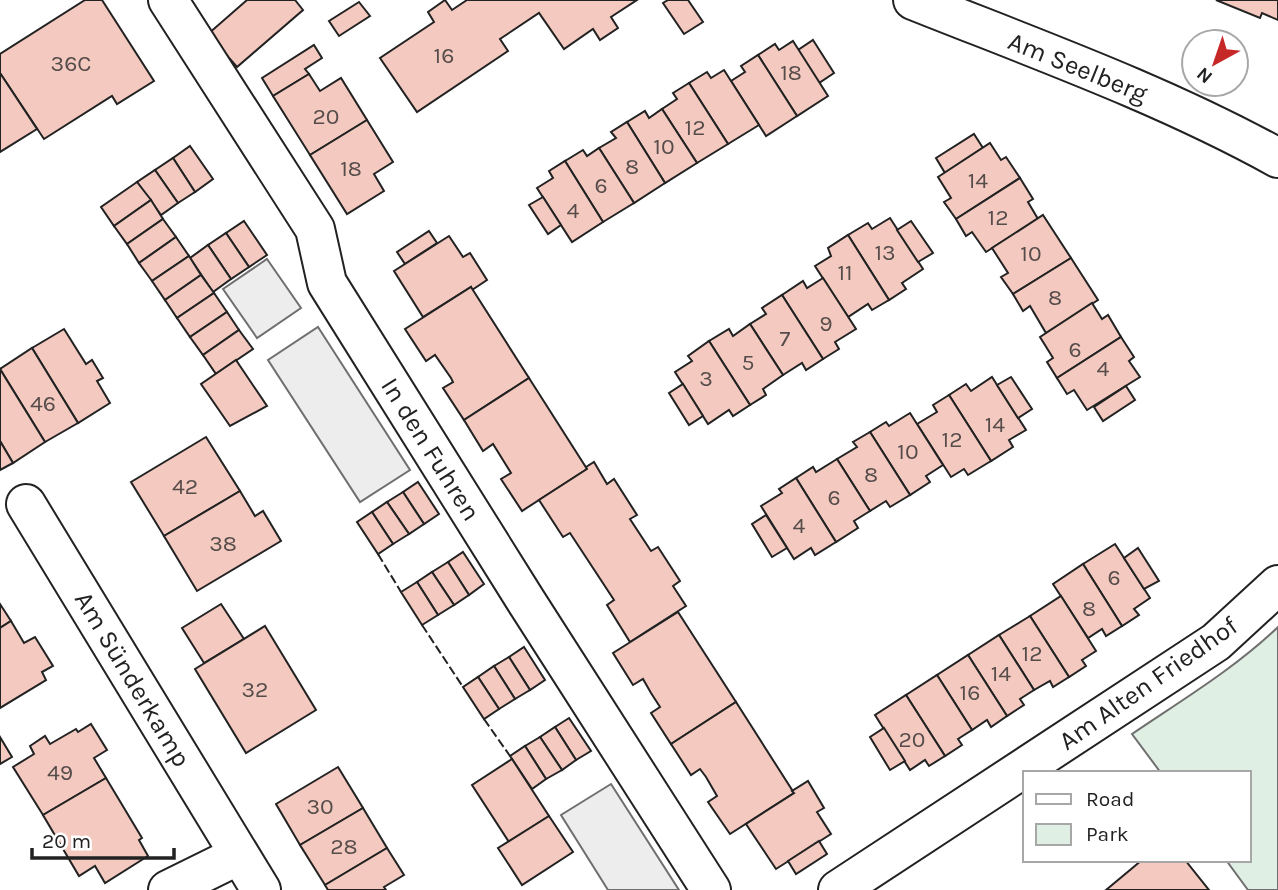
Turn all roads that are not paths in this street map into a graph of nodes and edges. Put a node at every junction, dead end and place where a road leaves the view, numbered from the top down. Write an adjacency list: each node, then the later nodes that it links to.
1 (168, 0): 9 (street, In den Fuhren)
2 (913, 0): 3 (street, Am Seelberg)
3 (1278, 158)
4 (26, 504): 6 (street, Am Sünderkamp)
5 (1278, 585): 10 (street, Am Alten Friedhof)
6 (239, 855): 7 (street); 8 (street, Am Sünderkamp)
7 (168, 890)
8 (261, 890)
9 (711, 890)
10 (838, 890)

